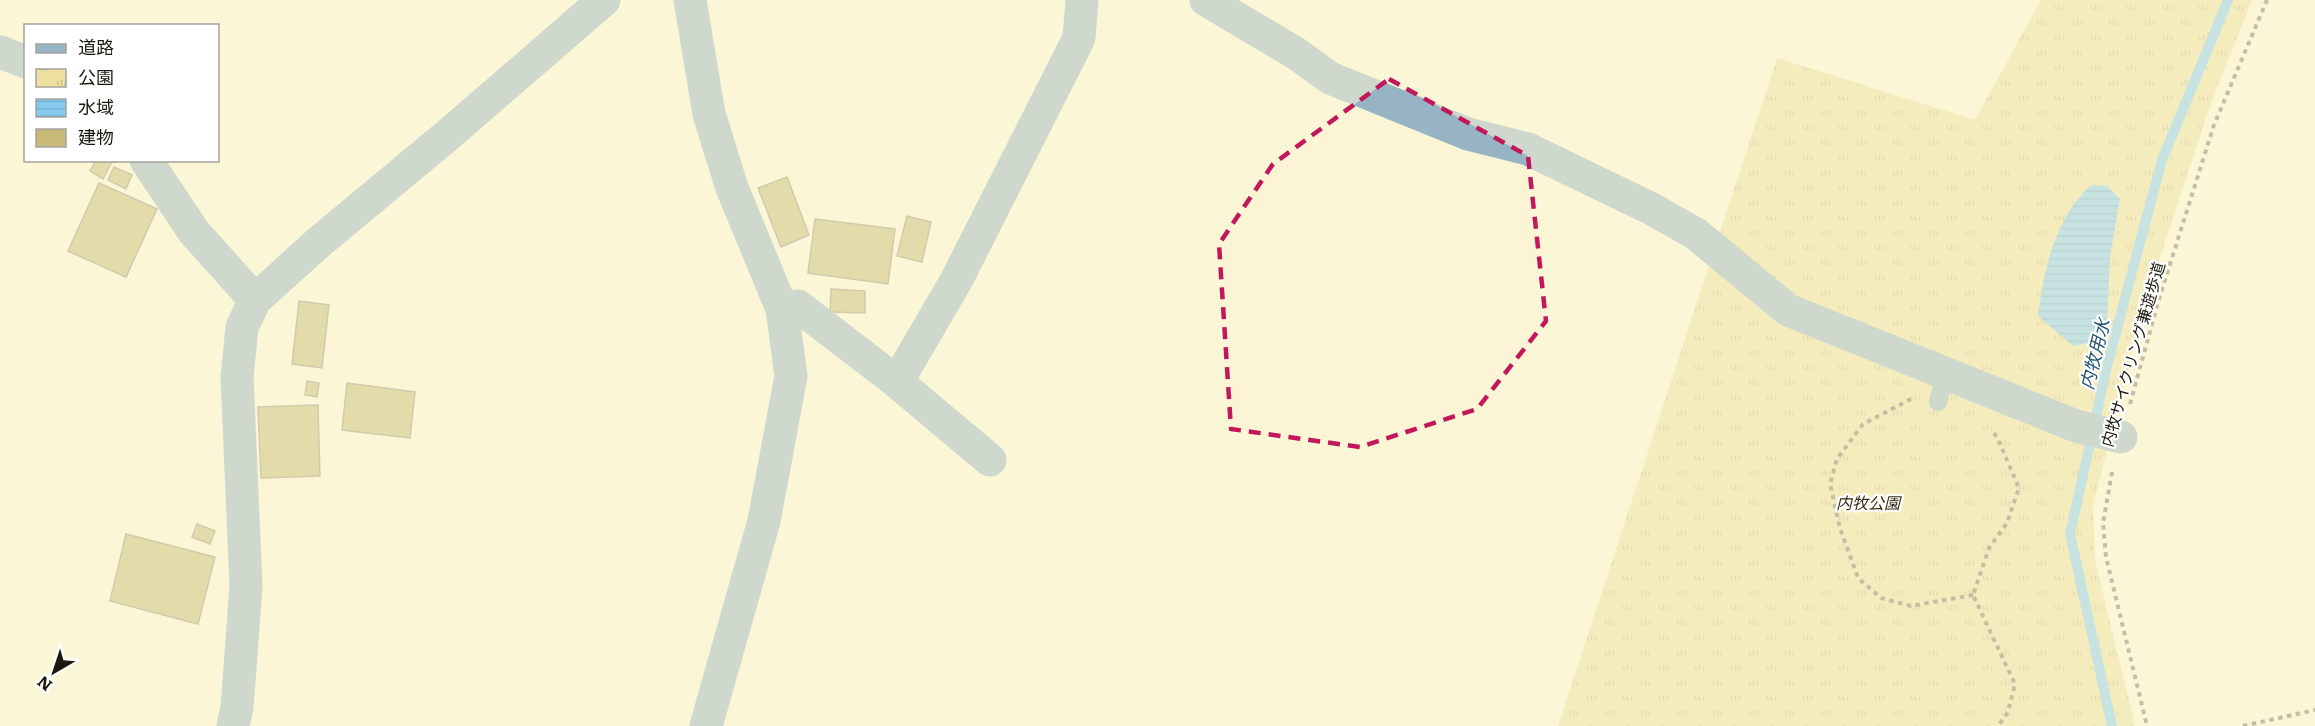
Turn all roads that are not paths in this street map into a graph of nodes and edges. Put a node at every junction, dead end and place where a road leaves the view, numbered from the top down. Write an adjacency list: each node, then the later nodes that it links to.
1 (604, 0): 8 (street)
2 (690, 0): 9 (street)
3 (1082, 0): 10 (street)
4 (1206, 0): 11 (street)
5 (0, 52): 6 (street)
6 (24, 61)
7 (147, 162): 8 (street)
8 (255, 300): 13 (street)
9 (782, 309): 10 (street); 14 (street)
10 (897, 382): 12 (street)
11 (2117, 437)
12 (990, 460)
13 (233, 726)
14 (706, 726)

